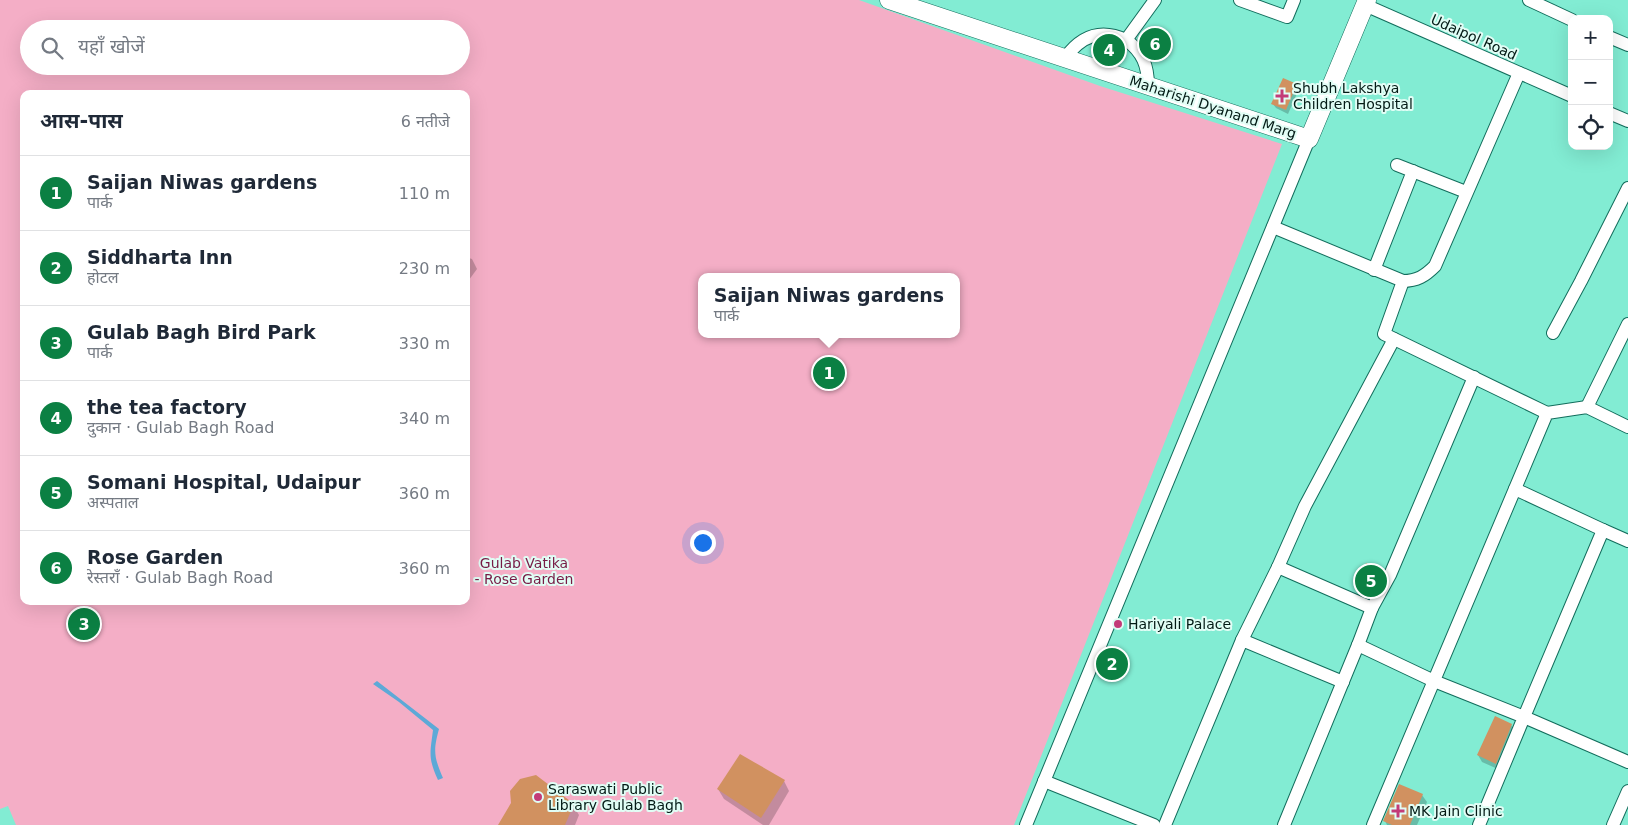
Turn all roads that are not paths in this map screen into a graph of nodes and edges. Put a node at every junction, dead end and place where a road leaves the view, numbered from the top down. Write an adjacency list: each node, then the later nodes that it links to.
1 (889, 0): 11 (main road, Maharishi Dyanand Marg)
2 (1155, 0): 9 (street)
3 (1240, 0): 4 (street)
4 (1294, 0)
5 (1528, 0): 7 (street)
6 (1366, 3): 12 (street, Udaipol Road); 17 (main road)
7 (1568, 18)
8 (1613, 39): 10 (street)
9 (1126, 40): 11 (street); 13 (street)
10 (1628, 45)
11 (1065, 58): 13 (main road, Maharishi Dyanand Marg)
12 (1519, 73): 14 (street, Udaipol Road); 21 (street)
13 (1148, 86): 17 (main road, Maharishi Dyanand Marg)
14 (1568, 94)
15 (1613, 114): 16 (street)
16 (1628, 121)
17 (1309, 139): 22 (street)
18 (1397, 165): 19 (street)
19 (1413, 172): 21 (street); 23 (street)
20 (1628, 188): 26 (street)
21 (1466, 192): 24 (street)
22 (1273, 227): 23 (street); 43 (street)
23 (1374, 270): 24 (street)
24 (1403, 281): 27 (street)
25 (1628, 324): 29 (street)
26 (1553, 333)
27 (1394, 339): 28 (street); 35 (street)
28 (1474, 377): 30 (street); 36 (street)
29 (1587, 407): 30 (street); 31 (street)
30 (1547, 413): 32 (street)
31 (1628, 427)
32 (1515, 489): 33 (street); 39 (street)
33 (1604, 530): 34 (street); 41 (street)
34 (1628, 541)
35 (1278, 566): 36 (street); 37 (street)
36 (1372, 608): 38 (street)
37 (1242, 640): 40 (street); 47 (street)
38 (1358, 645): 39 (street); 40 (street)
39 (1434, 681): 41 (street); 49 (street)
40 (1342, 682): 48 (street)
41 (1524, 717): 42 (street); 50 (street)
42 (1628, 762)
43 (1044, 781): 45 (street); 46 (street)
44 (1628, 791): 51 (street)
45 (1026, 825)
46 (1154, 825)
47 (1165, 825)
48 (1284, 825)
49 (1373, 825)
50 (1479, 825)
51 (1613, 825)

